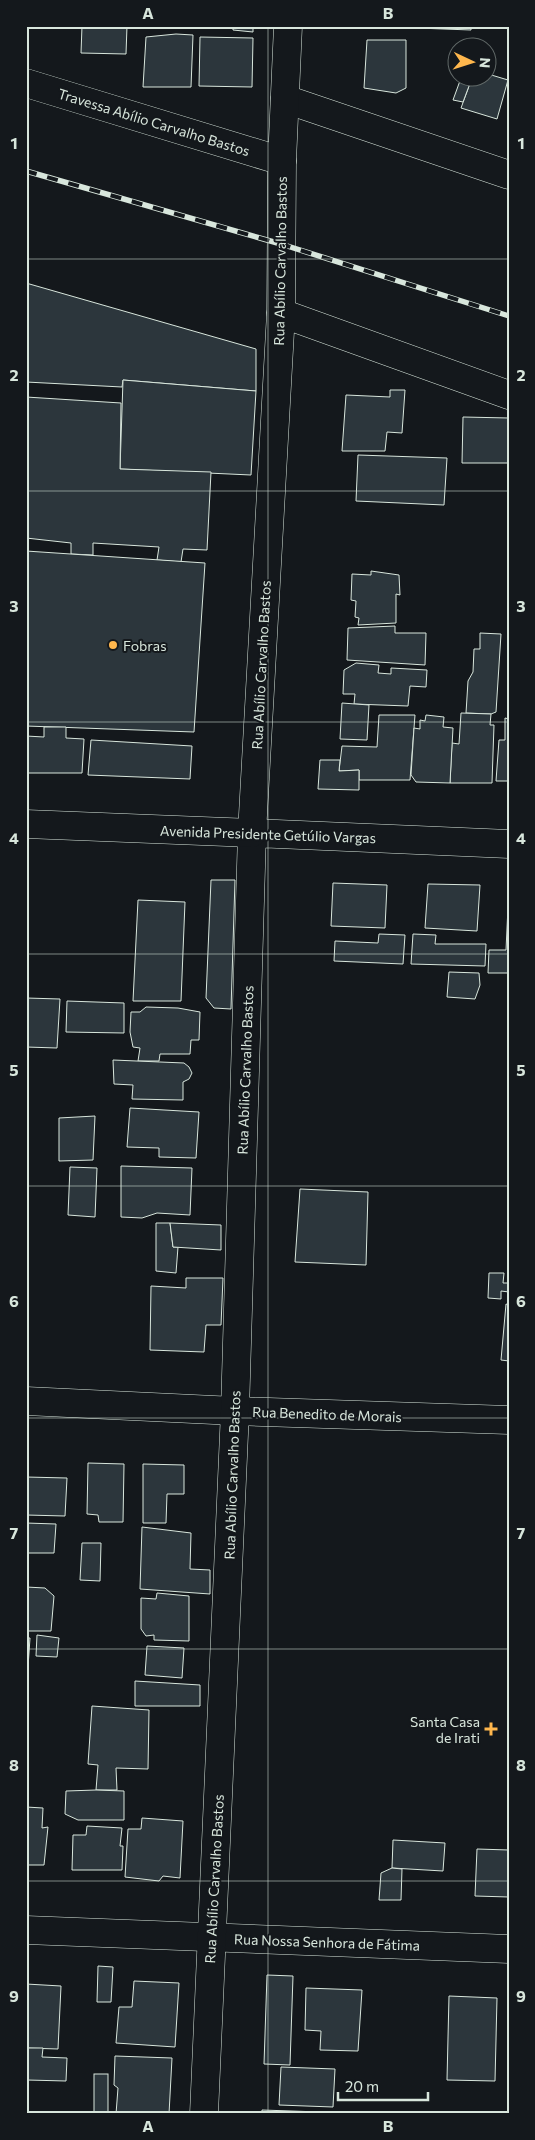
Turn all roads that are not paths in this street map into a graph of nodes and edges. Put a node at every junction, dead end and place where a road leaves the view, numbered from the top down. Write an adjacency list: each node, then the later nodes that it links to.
1 (288, 26): 3 (street, Rua Abílio Carvalho Bastos)
2 (26, 82): 4 (street, Travessa Abílio Carvalho Bastos)
3 (285, 99): 4 (street, Rua Abílio Carvalho Bastos); 5 (street)
4 (282, 161): 6 (street, Rua Abílio Carvalho Bastos)
5 (509, 175)
6 (281, 313): 7 (street); 9 (street, Rua Abílio Carvalho Bastos)
7 (509, 395)
8 (26, 824): 9 (street, Avenida Presidente Getúlio Vargas)
9 (252, 832): 10 (street, Avenida Presidente Getúlio Vargas); 12 (street, Rua Abílio Carvalho Bastos)
10 (509, 844)
11 (26, 1401): 12 (street, Rua Benedito de Morais)
12 (235, 1412): 13 (street, Rua Benedito de Morais); 15 (street, Rua Abílio Carvalho Bastos)
13 (509, 1420)
14 (26, 1930): 15 (street, Rua Nossa Senhora de Fátima)
15 (212, 1938): 16 (street, Rua Nossa Senhora de Fátima); 17 (street, Rua Abílio Carvalho Bastos)
16 (509, 1949)
17 (204, 2114)

